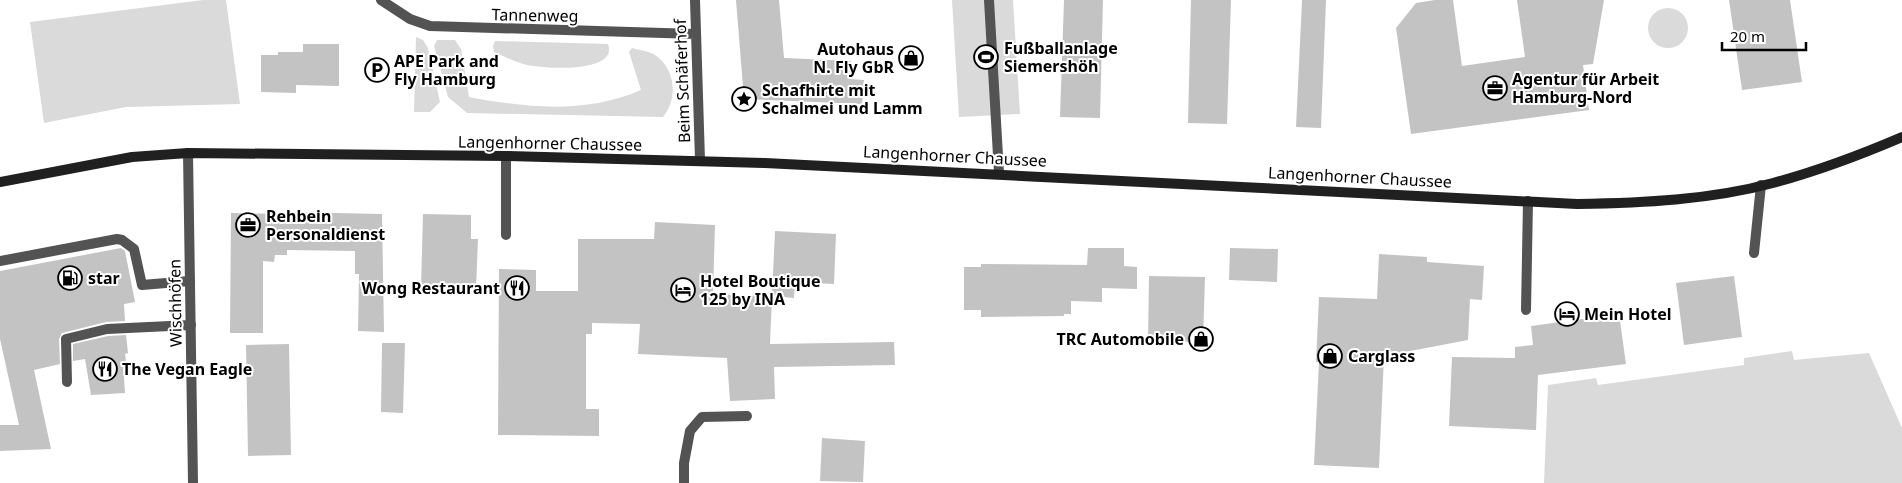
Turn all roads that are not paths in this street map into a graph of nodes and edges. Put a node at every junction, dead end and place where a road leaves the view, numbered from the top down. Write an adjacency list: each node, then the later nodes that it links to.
1 (381, 0): 4 (street, Tannenweg)
2 (695, 0): 4 (street, Beim Schäferhof)
3 (989, 0): 9 (street)
4 (696, 34): 8 (street, Beim Schäferhof)
5 (1902, 137): 11 (main road, Langenhorner Chaussee)
6 (188, 153): 7 (main road, Langenhorner Chaussee); 10 (main road, Langenhorner Chaussee); 16 (street, Wischhöfen)
7 (506, 156): 8 (main road, Langenhorner Chaussee); 13 (street)
8 (700, 160): 9 (main road, Langenhorner Chaussee)
9 (999, 173): 12 (main road, Langenhorner Chaussee)
10 (0, 182)
11 (1761, 185): 12 (main road, Langenhorner Chaussee); 14 (street)
12 (1528, 201): 17 (street)
13 (506, 235)
14 (1754, 253)
15 (0, 261): 16 (street)
16 (190, 281): 18 (street, Wischhöfen)
17 (1526, 310)
18 (191, 325): 19 (street); 21 (street, Wischhöfen)
19 (67, 382)
20 (747, 416): 22 (street)
21 (193, 483)
22 (684, 483)

